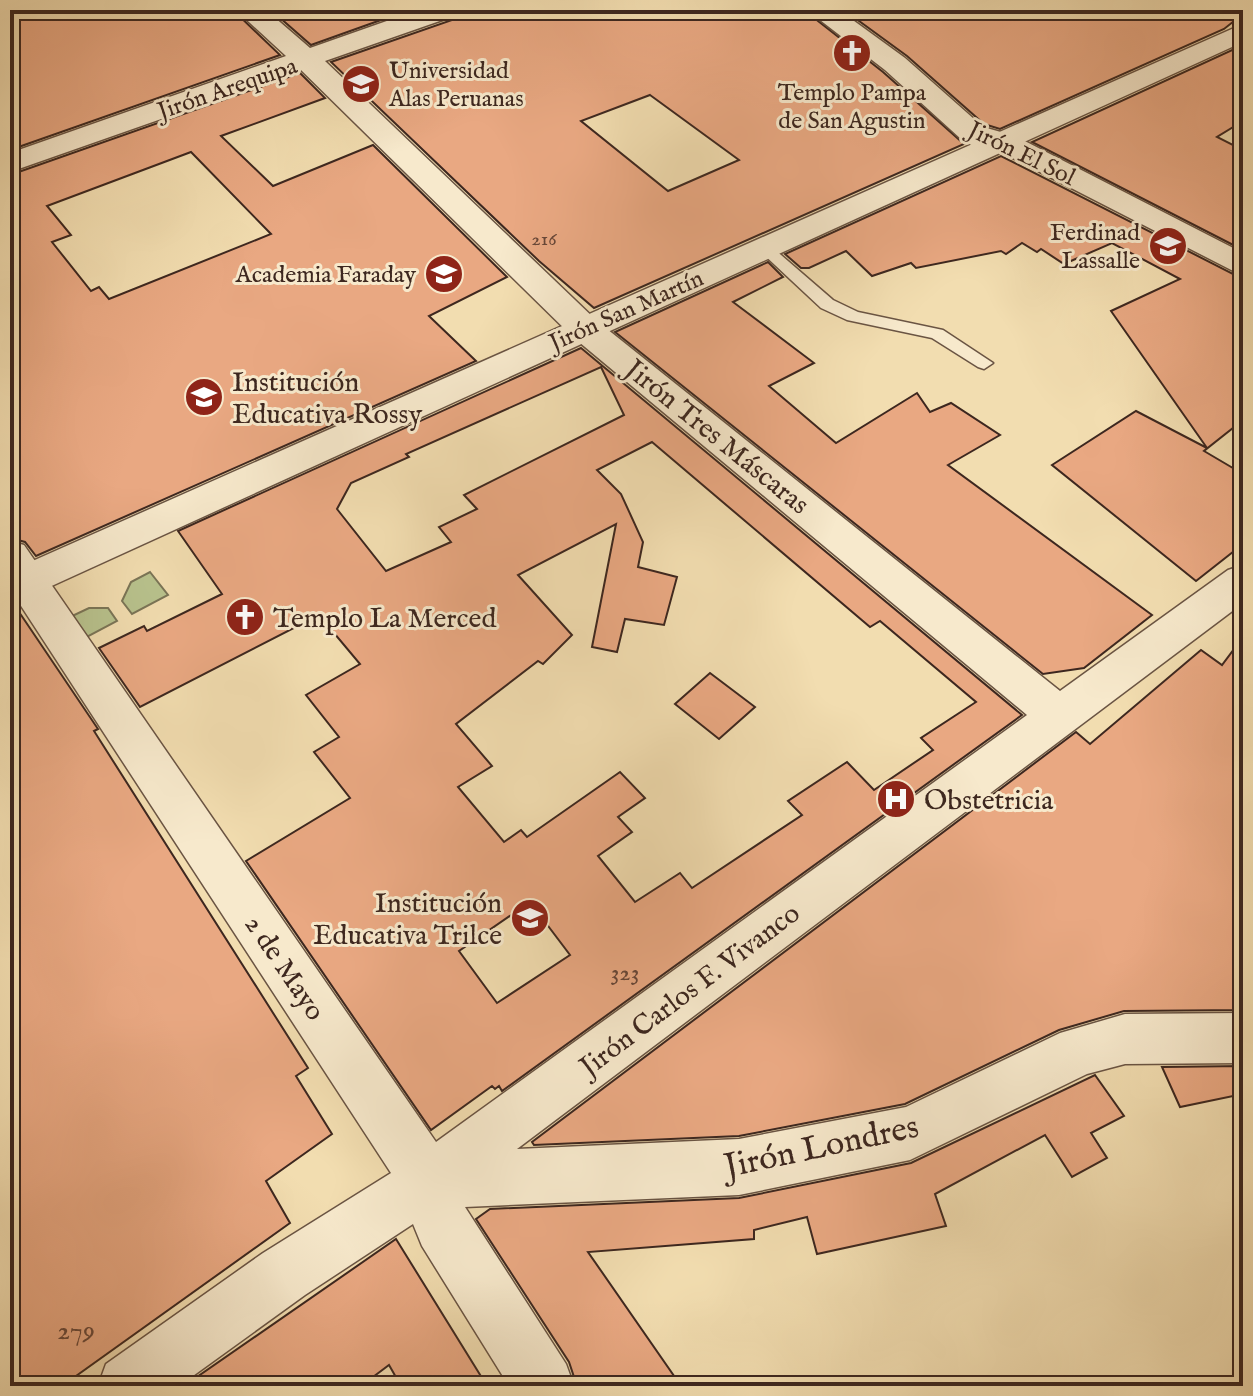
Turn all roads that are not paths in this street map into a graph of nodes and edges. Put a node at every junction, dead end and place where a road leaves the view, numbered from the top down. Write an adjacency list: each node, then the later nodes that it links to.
1 (250, 10): 5 (street, Jirón Tres Máscaras)
2 (444, 10): 5 (street, Jirón Arequipa)
3 (821, 10): 6 (street, Jirón El Sol)
4 (1243, 32): 6 (street, Jirón San Martín)
5 (307, 60): 7 (street, Jirón Arequipa); 10 (street, Jirón Tres Máscaras)
6 (1004, 142): 8 (street, Jirón San Martín); 9 (street, Jirón El Sol)
7 (10, 163)
8 (766, 247): 10 (street, Jirón San Martín); 11 (lane)
9 (1243, 266)
10 (585, 329): 12 (street, Jirón San Martín); 14 (street, Jirón Tres Máscaras)
11 (984, 363)
12 (16, 575): 16 (street, 2 de Mayo)
13 (1243, 581): 14 (street, Jirón Carlos F. Vivanco)
14 (1058, 715): 16 (street, Jirón Carlos F. Vivanco)
15 (1243, 1038): 16 (street, Jirón Londres)
16 (429, 1181): 17 (street, Jirón Carlos F. Vivanco); 18 (street, 2 de Mayo)
17 (128, 1386)
18 (544, 1386)

